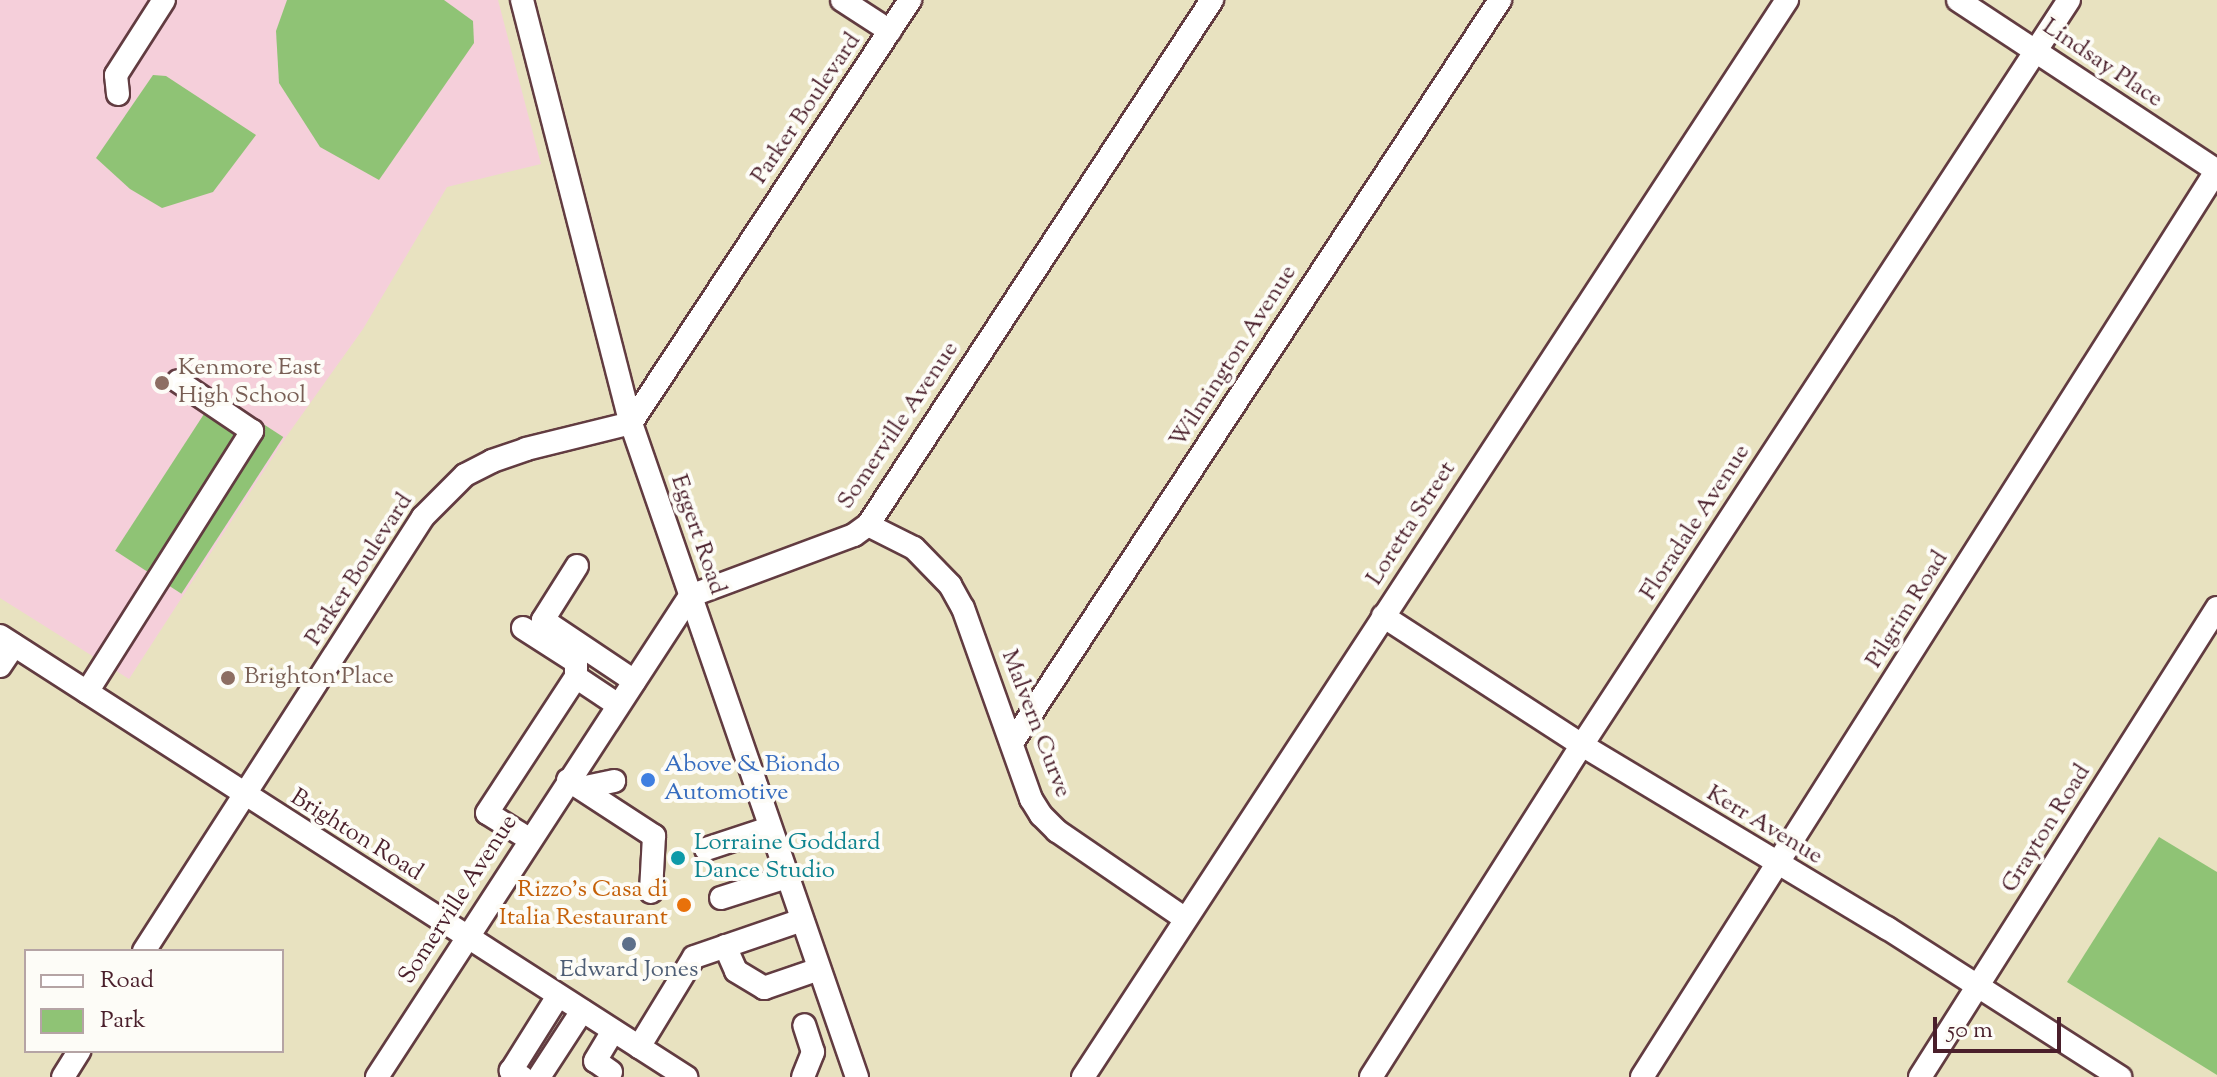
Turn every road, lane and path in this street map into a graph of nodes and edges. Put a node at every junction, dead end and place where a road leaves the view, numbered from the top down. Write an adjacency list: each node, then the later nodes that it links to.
1 (164, 0): 12 (street)
2 (522, 0): 15 (street, Eggert Road)
3 (842, 0): 10 (street)
4 (910, 0): 10 (street, Parker Boulevard)
5 (1212, 0): 16 (street, Somerville Avenue)
6 (1500, 0): 28 (street, Wilmington Avenue)
7 (1787, 0): 20 (street, Loretta Street)
8 (1958, 0): 11 (street, Lindsay Place)
9 (2069, 0): 11 (street, Floradale Avenue)
10 (890, 31): 15 (street, Parker Boulevard)
11 (2036, 51): 13 (street, Lindsay Place); 29 (street, Floradale Avenue)
12 (118, 94)
13 (2217, 171): 36 (street, Pilgrim Road)
14 (178, 381): 26 (street)
15 (631, 423): 18 (street, Eggert Road); 32 (street, Parker Boulevard)
16 (868, 525): 18 (street, Somerville Avenue); 28 (street, Malvern Curve)
17 (577, 566): 25 (street)
18 (690, 596): 25 (street, Somerville Avenue); 33 (street, Eggert Road)
19 (2217, 608): 46 (street, Grayton Road)
20 (1383, 616): 29 (street, Kerr Avenue); 40 (street, Loretta Street)
21 (523, 628): 24 (street)
22 (7, 641): 23 (street); 26 (street, Brighton Road)
23 (0, 666)
24 (576, 677): 27 (street); 34 (street)
25 (634, 681): 27 (street, Somerville Avenue)
26 (87, 692): 32 (street, Brighton Road)
27 (618, 705): 31 (street, Somerville Avenue)
28 (1012, 743): 40 (street, Malvern Curve)
29 (1582, 745): 36 (street, Kerr Avenue); 63 (street, Floradale Avenue)
30 (614, 781): 31 (street)
31 (574, 784): 34 (street, Somerville Avenue); 38 (street)
32 (244, 796): 42 (street, Brighton Road); 44 (street, Parker Boulevard)
33 (770, 828): 35 (street); 37 (street, Eggert Road)
34 (529, 839): 42 (street, Somerville Avenue)
35 (706, 849)
36 (1777, 865): 46 (street, Kerr Avenue); 64 (street, Pilgrim Road)
37 (787, 877): 39 (street); 41 (street, Eggert Road)
38 (651, 892)
39 (721, 898)
40 (1184, 918): 62 (street, Loretta Street)
41 (802, 920): 43 (street); 45 (street, Eggert Road)
42 (465, 937): 47 (street, Brighton Road); 56 (street, Somerville Avenue)
43 (725, 946): 45 (street); 50 (street)
44 (145, 949)
45 (819, 969): 51 (street, Eggert Road)
46 (1978, 986): 65 (street, Grayton Road); 66 (street, Kerr Avenue)
47 (558, 996): 48 (street, Brighton Road); 57 (street)
48 (582, 1011): 50 (street, Brighton Road); 58 (street)
49 (804, 1025): 52 (street)
50 (627, 1040): 54 (street); 59 (street, Brighton Road)
51 (845, 1042): 52 (street); 61 (street, Eggert Road)
52 (813, 1052): 60 (street)
53 (78, 1053): 55 (street)
54 (609, 1075)
55 (63, 1077)
56 (377, 1077)
57 (522, 1077)
58 (539, 1077)
59 (686, 1077)
60 (803, 1077)
61 (857, 1077)
62 (1083, 1077)
63 (1371, 1077)
64 (1642, 1077)
65 (1920, 1077)
66 (2120, 1077)

